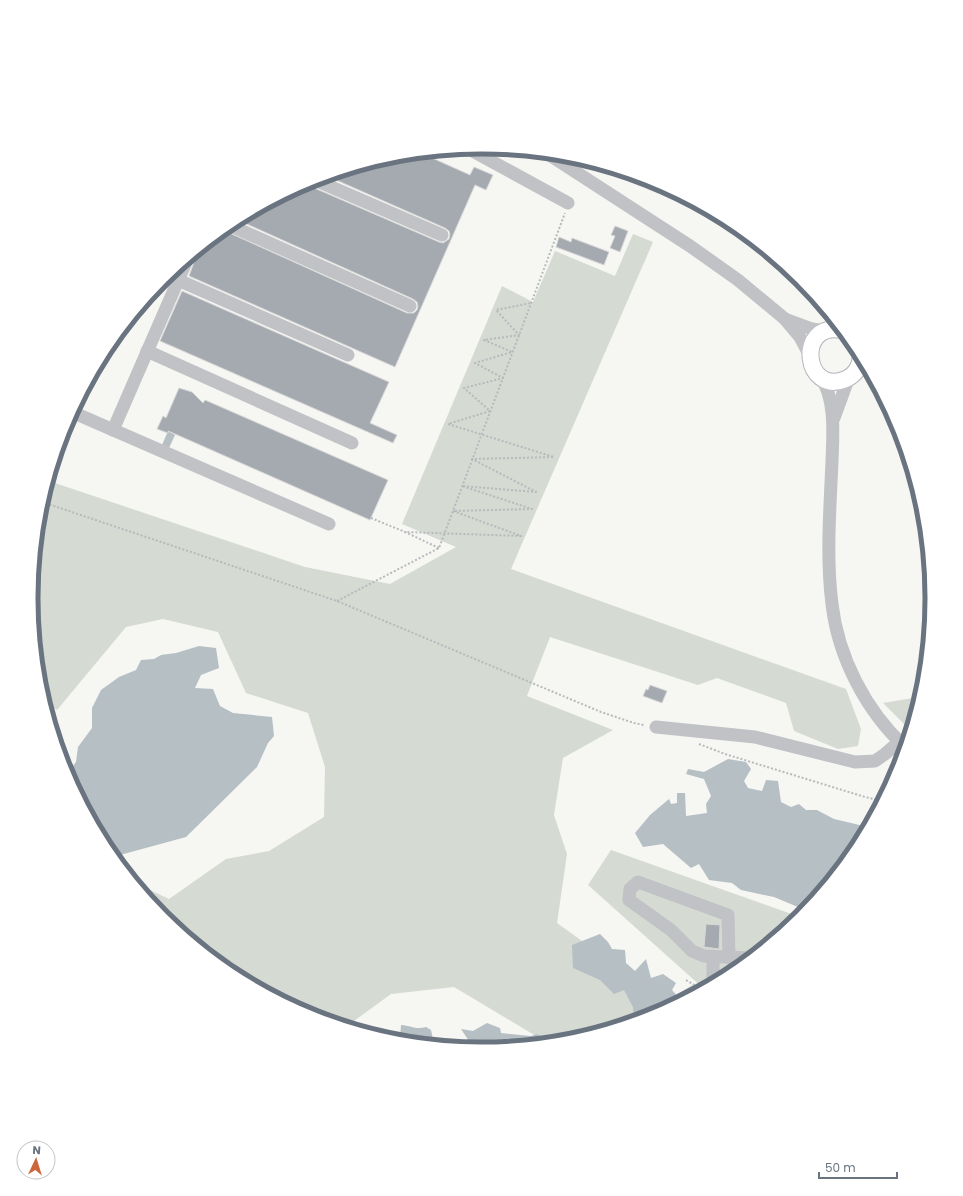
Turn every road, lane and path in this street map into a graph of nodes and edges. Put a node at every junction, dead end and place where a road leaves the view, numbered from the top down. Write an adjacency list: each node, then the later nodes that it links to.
1 (478, 154): 4 (street)
2 (560, 162): 11 (street)
3 (323, 184): 6 (street)
4 (568, 203): 9 (path)
5 (236, 228): 10 (street)
6 (442, 236)
7 (182, 271): 8 (street)
8 (178, 280): 15 (street); 18 (street)
9 (531, 303): 14 (path); 14 (path)
10 (410, 306)
11 (785, 319): 12 (street); 17 (street)
12 (834, 329)
13 (834, 329): 17 (main road)
14 (519, 336): 16 (path); 16 (path)
15 (147, 351): 27 (street); 29 (street)
16 (512, 352): 23 (path); 23 (path)
17 (809, 354): 21 (main road)
18 (348, 355)
19 (859, 365): 22 (main road)
20 (864, 372): 22 (street)
21 (820, 376): 22 (main road); 26 (street)
22 (850, 377): 26 (street)
23 (502, 378): 24 (path); 24 (path)
24 (490, 411): 28 (path); 28 (path)
25 (78, 415): 27 (street)
26 (834, 420): 42 (street)
27 (113, 430): 35 (street)
28 (482, 434): 30 (path); 30 (path)
29 (352, 443)
30 (472, 459): 31 (path); 31 (path)
31 (462, 486): 33 (path); 33 (path)
32 (48, 504): 39 (path)
33 (453, 511): 37 (path); 37 (path)
34 (371, 518): 36 (path)
35 (329, 524)
36 (405, 532): 37 (path); 38 (path)
37 (445, 533): 38 (path)
38 (439, 548): 39 (path)
39 (337, 601): 40 (path)
40 (656, 727): 43 (street)
41 (698, 743): 44 (path)
42 (900, 743)
43 (899, 747)
44 (876, 800)
45 (713, 956): 46 (street); 46 (street); 48 (street)
46 (728, 958): 47 (street)
47 (740, 958)
48 (713, 976)
49 (686, 980): 50 (path)
50 (696, 986)

